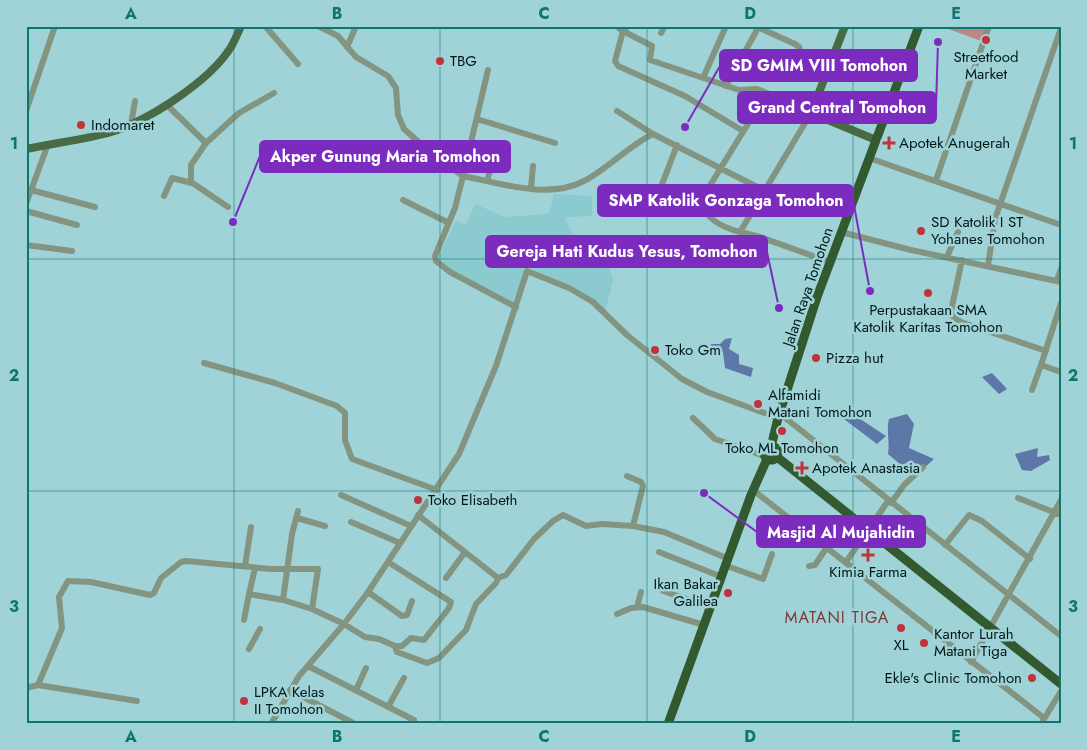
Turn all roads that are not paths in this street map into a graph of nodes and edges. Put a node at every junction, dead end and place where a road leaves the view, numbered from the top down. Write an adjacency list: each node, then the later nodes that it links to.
1 (56, 26): 27 (street)
2 (241, 26): 26 (main road)
3 (265, 26): 18 (street)
4 (318, 26): 17 (street)
5 (356, 26): 17 (street)
6 (616, 26): 15 (street)
7 (628, 26): 15 (street)
8 (664, 26): 16 (street)
9 (726, 26): 21 (street)
10 (845, 26): 20 (main road)
11 (919, 26): 34 (highway, Jalan Raya Tomohon)
12 (990, 26): 45 (street)
13 (756, 27): 20 (street); 22 (street)
14 (1061, 28): 55 (street)
15 (623, 32): 21 (street); 32 (street)
16 (661, 33)
17 (347, 47): 44 (street)
18 (298, 64)
19 (488, 70): 30 (street)
20 (829, 70): 29 (main road)
21 (703, 78): 22 (street)
22 (726, 86): 24 (street)
23 (274, 93): 35 (street)
24 (767, 93): 29 (street); 32 (street)
25 (135, 101): 31 (street)
26 (167, 105): 31 (main road); 35 (street)
27 (26, 111)
28 (617, 111): 33 (street)
29 (811, 113): 34 (main road); 51 (street)
30 (477, 119): 36 (street); 44 (street)
31 (131, 125): 37 (main road)
32 (742, 131): 43 (street)
33 (653, 134): 38 (street); 48 (street)
34 (876, 140): 41 (highway, Jalan Raya Tomohon)
35 (206, 143): 47 (street)
36 (555, 143)
37 (48, 144): 39 (main road); 50 (street)
38 (677, 145): 43 (street); 49 (street)
39 (26, 149)
40 (494, 156): 46 (street)
41 (869, 158): 45 (street); 63 (highway, Jalan Raya Tomohon)
42 (533, 166): 48 (street)
43 (720, 166): 51 (street); 62 (street)
44 (463, 176): 46 (street); 59 (street)
45 (936, 180): 55 (street)
46 (487, 181): 48 (street)
47 (192, 183): 52 (street); 57 (street)
48 (532, 188)
49 (660, 188)
50 (31, 190): 54 (street); 56 (street)
51 (765, 191): 62 (street)
52 (164, 196)
53 (403, 200): 59 (street)
54 (26, 204)
55 (1000, 204): 61 (street); 72 (street)
56 (95, 207)
57 (228, 207)
58 (26, 211): 60 (street)
59 (449, 224): 76 (street)
60 (77, 225)
61 (1061, 225)
62 (740, 232): 71 (street)
63 (841, 232): 67 (street); 71 (highway, Jalan Raya Tomohon)
64 (958, 232): 69 (street)
65 (904, 240): 67 (street)
66 (26, 245): 68 (street)
67 (902, 248): 69 (street)
68 (72, 251)
69 (948, 257): 70 (street)
70 (962, 260): 72 (street); 77 (street)
71 (830, 262): 82 (highway, Jalan Raya Tomohon)
72 (988, 266): 74 (street)
73 (1061, 269): 74 (street)
74 (1059, 281)
75 (1061, 303): 77 (street)
76 (516, 307): 82 (street); 89 (street)
77 (1046, 351): 79 (street)
78 (204, 363): 89 (street)
79 (1041, 365): 80 (street); 81 (street)
80 (1061, 372)
81 (1032, 390)
82 (778, 416): 84 (highway, Jalan Raya Tomohon); 94 (street)
83 (693, 418): 85 (street)
84 (771, 447): 85 (highway, Jalan Raya Tomohon); 86 (highway)
85 (766, 457): 86 (highway); 90 (highway, Jalan Raya Tomohon)
86 (777, 457): 102 (highway)
87 (923, 467): 94 (street)
88 (627, 476): 100 (street)
89 (437, 490): 96 (street)
90 (753, 490): 105 (street); 112 (highway, Jalan Raya Tomohon)
91 (341, 495): 99 (street)
92 (1018, 498): 95 (street)
93 (1061, 500): 95 (street)
94 (890, 502): 102 (street); 104 (street)
95 (1058, 514): 109 (street)
96 (418, 515): 99 (street); 106 (street)
97 (351, 522): 103 (street)
98 (325, 526): 116 (street)
99 (411, 526): 103 (street)
100 (633, 526): 112 (street); 119 (street)
101 (251, 527): 113 (street)
102 (867, 529): 111 (street); 134 (highway)
103 (400, 544): 110 (street)
104 (946, 545): 109 (street); 124 (street)
105 (827, 547): 111 (street); 114 (street)
106 (466, 552): 118 (street); 119 (street)
107 (659, 552): 117 (street)
108 (772, 554): 112 (street)
109 (1030, 559): 124 (street)
110 (388, 562): 121 (street); 137 (street)
111 (846, 562): 139 (street)
112 (728, 563): 117 (highway, Jalan Raya Tomohon)
113 (245, 566): 115 (street); 144 (street)
114 (809, 566)
115 (255, 568): 116 (street); 123 (street)
116 (288, 569): 125 (street); 129 (street)
117 (722, 577): 128 (highway, Jalan Raya Tomohon)
118 (446, 578)
119 (498, 578): 137 (street)
120 (663, 591): 128 (street)
121 (368, 592): 126 (street); 132 (street)
122 (641, 592): 127 (street)
123 (249, 594): 125 (street); 131 (street)
124 (1008, 596): 134 (street); 136 (street)
125 (283, 600): 129 (street)
126 (412, 601)
127 (637, 607): 130 (street); 133 (street)
128 (711, 607): 133 (highway, Jalan Raya Tomohon)
129 (312, 609): 132 (street)
130 (617, 614)
131 (244, 620)
132 (344, 624): 137 (street); 140 (street)
133 (704, 625): 153 (highway, Jalan Raya Tomohon)
134 (991, 627): 139 (street); 143 (highway)
135 (260, 629): 138 (street)
136 (1061, 636)
137 (395, 646)
138 (250, 649)
139 (971, 662): 152 (street)
140 (308, 666): 146 (street); 147 (street)
141 (366, 668): 147 (street)
142 (404, 678): 150 (street)
143 (1061, 684)
144 (38, 685): 145 (street); 149 (street)
145 (26, 688)
146 (290, 690): 154 (street); 155 (street)
147 (356, 690): 150 (street)
148 (1061, 691): 152 (street)
149 (137, 701)
150 (388, 706): 151 (street)
151 (414, 720)
152 (1042, 721)
153 (669, 723)
154 (271, 724)
155 (355, 724)

